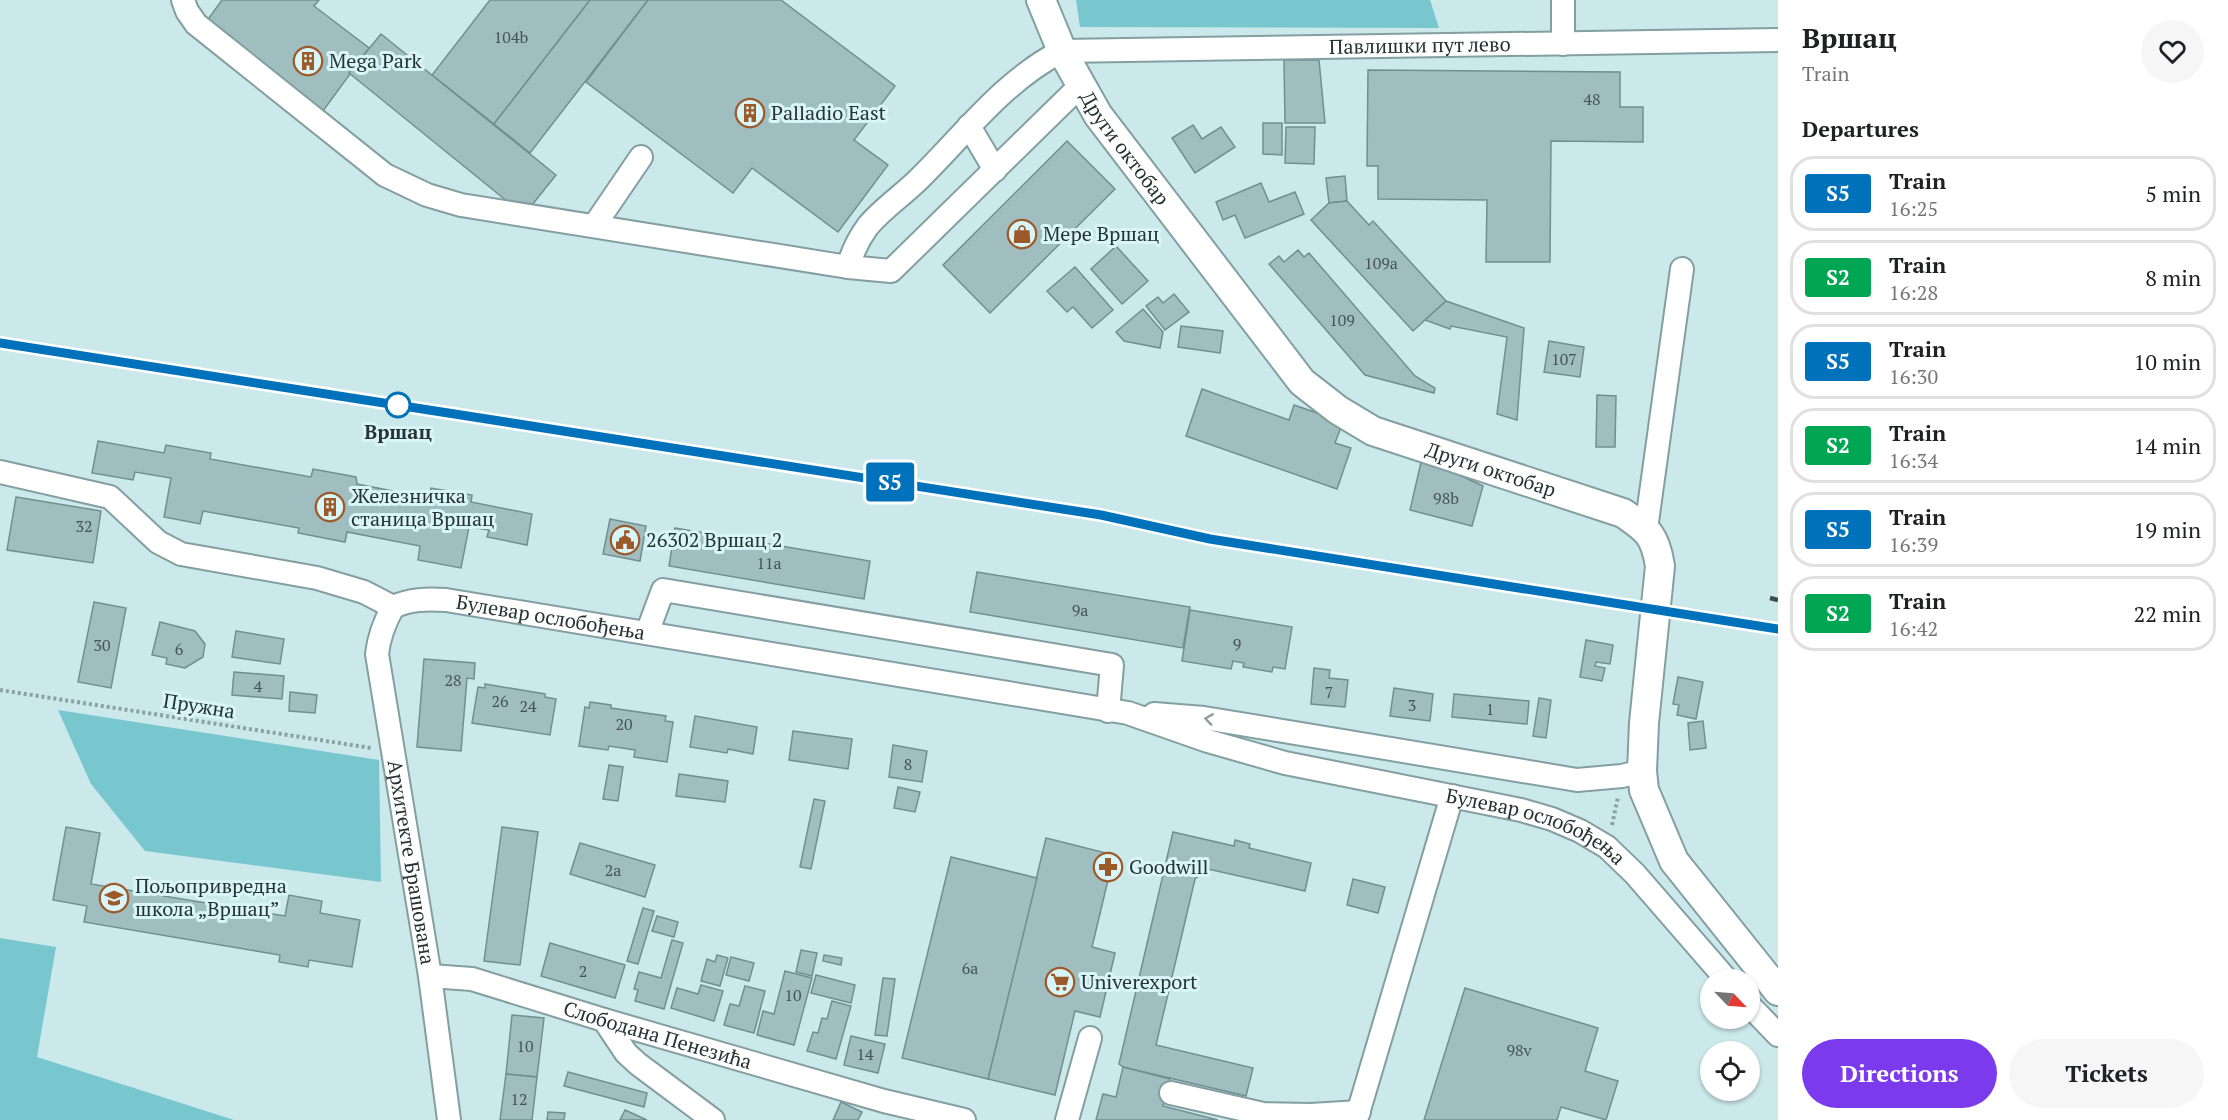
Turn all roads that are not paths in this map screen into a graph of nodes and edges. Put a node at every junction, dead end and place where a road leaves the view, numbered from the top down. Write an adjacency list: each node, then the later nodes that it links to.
1 (183, 0): 11 (street)
2 (1041, 0): 6 (main road, Други октобар)
3 (1563, 0): 5 (street)
4 (1778, 40): 5 (street, Павлишки пут лево)
5 (1563, 44): 6 (street, Павлишки пут лево)
6 (1062, 51): 7 (main road, Други октобар); 8 (street)
7 (1081, 85): 10 (street); 15 (main road, Други октобар)
8 (969, 126): 10 (street); 12 (street)
9 (641, 157): 11 (street)
10 (995, 170): 12 (street)
11 (594, 226): 12 (street)
12 (848, 267)
13 (1682, 269): 15 (street)
14 (0, 472): 16 (street)
15 (1646, 529): 22 (main road)
16 (393, 607): 17 (street, Булевар ослобођења); 25 (street, Архитекте Брашована)
17 (646, 633): 18 (street, Булевар ослобођења); 18 (street)
18 (1118, 712): 19 (street, Булевар ослобођења, one-way to 18); 20 (street, Булевар ослобођења)
19 (1275, 729): 20 (street, Булевар ослобођења); 21 (street); 22 (street, Булевар ослобођења)
20 (1208, 741): 21 (street, Булевар ослобођења)
21 (1291, 764): 23 (street, Булевар ослобођења)
22 (1632, 774): 26 (main road)
23 (1452, 796): 24 (street, Булевар ослобођења); 32 (street)
24 (1717, 969)
25 (430, 976): 28 (street, Слободана Пенезића); 35 (street, Архитекте Брашована)
26 (1778, 991)
27 (1760, 1016): 29 (street)
28 (604, 1020): 36 (street); 37 (street, Слободана Пенезића)
29 (1778, 1035)
30 (1090, 1038): 38 (street)
31 (1171, 1093): 33 (street)
32 (1358, 1116): 34 (street)
33 (1262, 1117): 34 (street)
34 (1311, 1117)
35 (449, 1120)
36 (713, 1120)
37 (964, 1120)
38 (1067, 1120)

